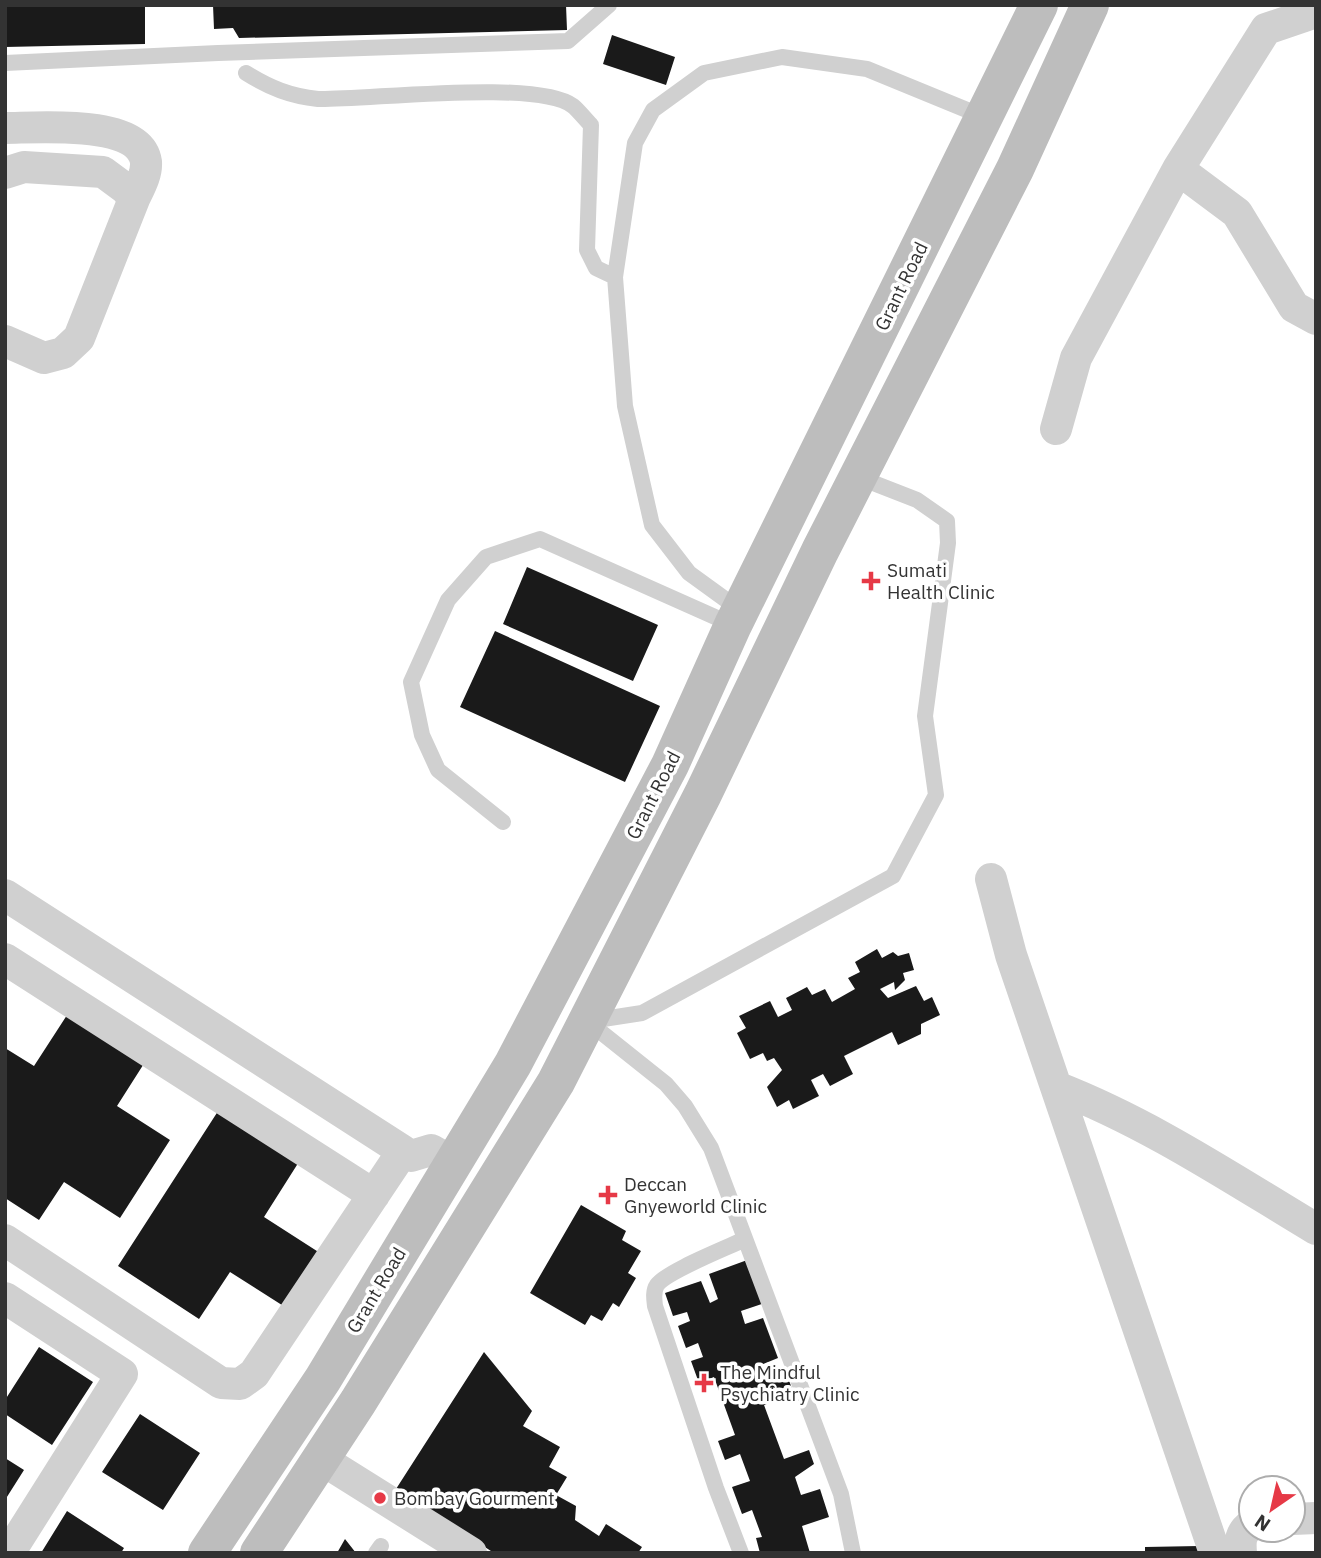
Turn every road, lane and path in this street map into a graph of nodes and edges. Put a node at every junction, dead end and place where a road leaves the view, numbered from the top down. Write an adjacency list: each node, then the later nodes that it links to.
1 (609, 5): 5 (lane)
2 (1039, 5): 7 (main road, Grant Road)
3 (1090, 5): 16 (main road)
4 (1316, 12): 9 (street)
5 (5, 63)
6 (246, 73): 12 (lane)
7 (984, 117): 12 (lane); 17 (main road, Grant Road)
8 (5, 128): 11 (street)
9 (1178, 169): 13 (street); 15 (street)
10 (5, 173): 11 (street)
11 (134, 199): 14 (street)
12 (615, 277): 17 (lane)
13 (1316, 319)
14 (5, 341)
15 (1056, 429)
16 (858, 477): 22 (main road); 22 (lane)
17 (736, 617): 18 (lane); 25 (main road, Grant Road)
18 (503, 822)
19 (991, 879): 23 (street)
20 (5, 895): 24 (street)
21 (5, 959): 26 (street)
22 (587, 1021): 28 (lane); 31 (main road)
23 (1056, 1087): 27 (street); 38 (street)
24 (407, 1153): 25 (street); 26 (street)
25 (446, 1176): 33 (main road, Grant Road)
26 (374, 1195): 29 (street)
27 (1316, 1229)
28 (745, 1239): 36 (lane); 37 (lane)
29 (5, 1240)
30 (5, 1298): 32 (street)
31 (321, 1459): 34 (main road); 35 (street)
32 (9, 1553)
33 (207, 1553)
34 (259, 1553)
35 (471, 1553)
36 (741, 1553)
37 (853, 1553)
38 (1215, 1553)

